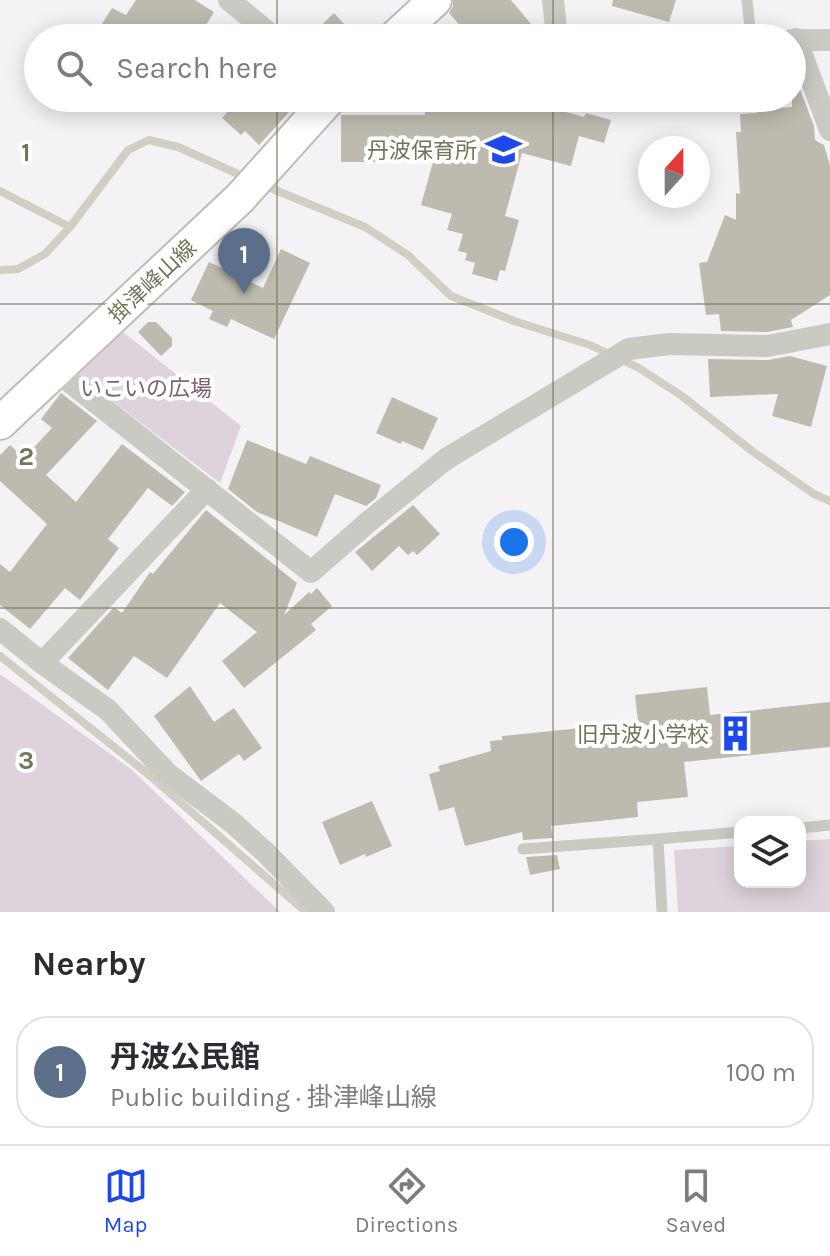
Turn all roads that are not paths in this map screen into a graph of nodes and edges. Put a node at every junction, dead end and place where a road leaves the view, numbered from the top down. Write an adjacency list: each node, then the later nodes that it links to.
1 (229, 0): 5 (street)
2 (435, 0): 6 (main road)
3 (553, 0): 7 (street)
4 (747, 0): 8 (lane)
5 (258, 24)
6 (409, 24)
7 (556, 24)
8 (750, 24)
9 (806, 40): 10 (street)
10 (830, 40)
11 (806, 70): 13 (street)
12 (317, 112): 15 (main road, 掛津峰山線)
13 (830, 130)
14 (830, 334): 17 (street)
15 (56, 371): 16 (main road, 掛津峰山線); 17 (street)
16 (0, 423)
17 (207, 489): 19 (street)
18 (0, 629): 19 (street)
19 (42, 663): 25 (street)
20 (830, 825): 21 (lane)
21 (806, 827)
22 (734, 833): 23 (lane)
23 (658, 839): 24 (lane); 26 (lane)
24 (523, 849)
25 (324, 912)
26 (662, 912)

